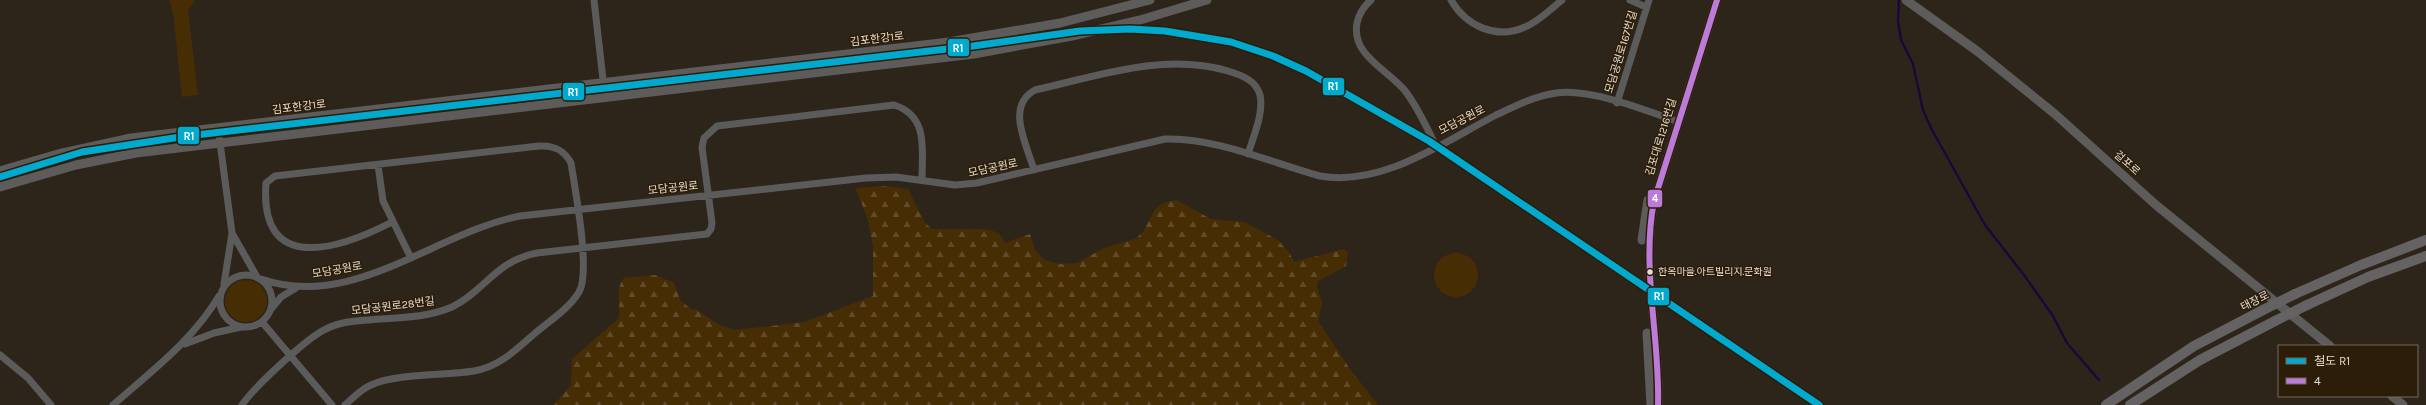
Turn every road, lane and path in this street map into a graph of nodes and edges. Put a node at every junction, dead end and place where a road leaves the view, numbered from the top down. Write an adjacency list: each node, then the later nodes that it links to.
1 (594, 0): 13 (street)
2 (1150, 0): 13 (street, 김포한강1로)
3 (1207, 0): 14 (street)
4 (1371, 0): 19 (street)
5 (1451, 0): 6 (street)
6 (1562, 0)
7 (1630, 0): 12 (street, 모담공원로167번길)
8 (1649, 0): 12 (street, 모담공원로167번길)
9 (1711, 0): 16 (street, 김포대로1216번길)
10 (1717, 0): 16 (street, 김포대로1216번길)
11 (1907, 0): 41 (street, 걸포로)
12 (1646, 7): 15 (street, 모담공원로167번길)
13 (604, 82): 14 (street); 17 (street, 김포한강1로)
14 (605, 97): 18 (street)
15 (1617, 103): 16 (street, 모담공원로); 19 (street, 모담공원로)
16 (1676, 121): 51 (street, 김포대로1216번길); 52 (street, 김포대로1216번길)
17 (218, 128): 18 (street); 23 (street, 김포한강1로)
18 (220, 143): 25 (street); 29 (street)
19 (1436, 146): 20 (street, 모담공원로)
20 (1248, 154): 22 (street, 모담공원로); 22 (street)
21 (378, 165): 27 (street); 28 (street); 28 (street)
22 (1034, 170): 24 (street, 모담공원로)
23 (0, 171)
24 (922, 180): 26 (street, 모담공원로); 26 (street)
25 (0, 187)
26 (708, 195): 27 (street, 모담공원로); 31 (street, 모담공원로28번길)
27 (577, 209): 31 (street); 33 (street, 모담공원로)
28 (392, 222): 33 (street)
29 (232, 233): 34 (street); 35 (street)
30 (2426, 240): 53 (main road, 태장로, bridge)
31 (582, 248): 44 (street, 모담공원로28번길); 50 (street)
32 (2426, 256): 54 (main road, bridge)
33 (411, 258): 36 (street, 모담공원로)
34 (259, 278): 35 (street); 36 (street); 38 (street)
35 (224, 286): 37 (street)
36 (296, 288): 38 (street)
37 (220, 294): 40 (street); 42 (street)
38 (271, 309): 39 (street)
39 (262, 322): 40 (street); 44 (street)
40 (241, 327): 42 (street)
41 (2329, 345)
42 (181, 346): 47 (street)
43 (0, 356): 46 (street)
44 (291, 357): 48 (street, 모담공원로28번길); 49 (street)
45 (2393, 397): 55 (street)
46 (51, 405)
47 (113, 405)
48 (242, 405)
49 (332, 405)
50 (345, 405)
51 (1651, 405)
52 (1658, 405)
53 (2106, 405)
54 (2130, 405)
55 (2403, 405)

